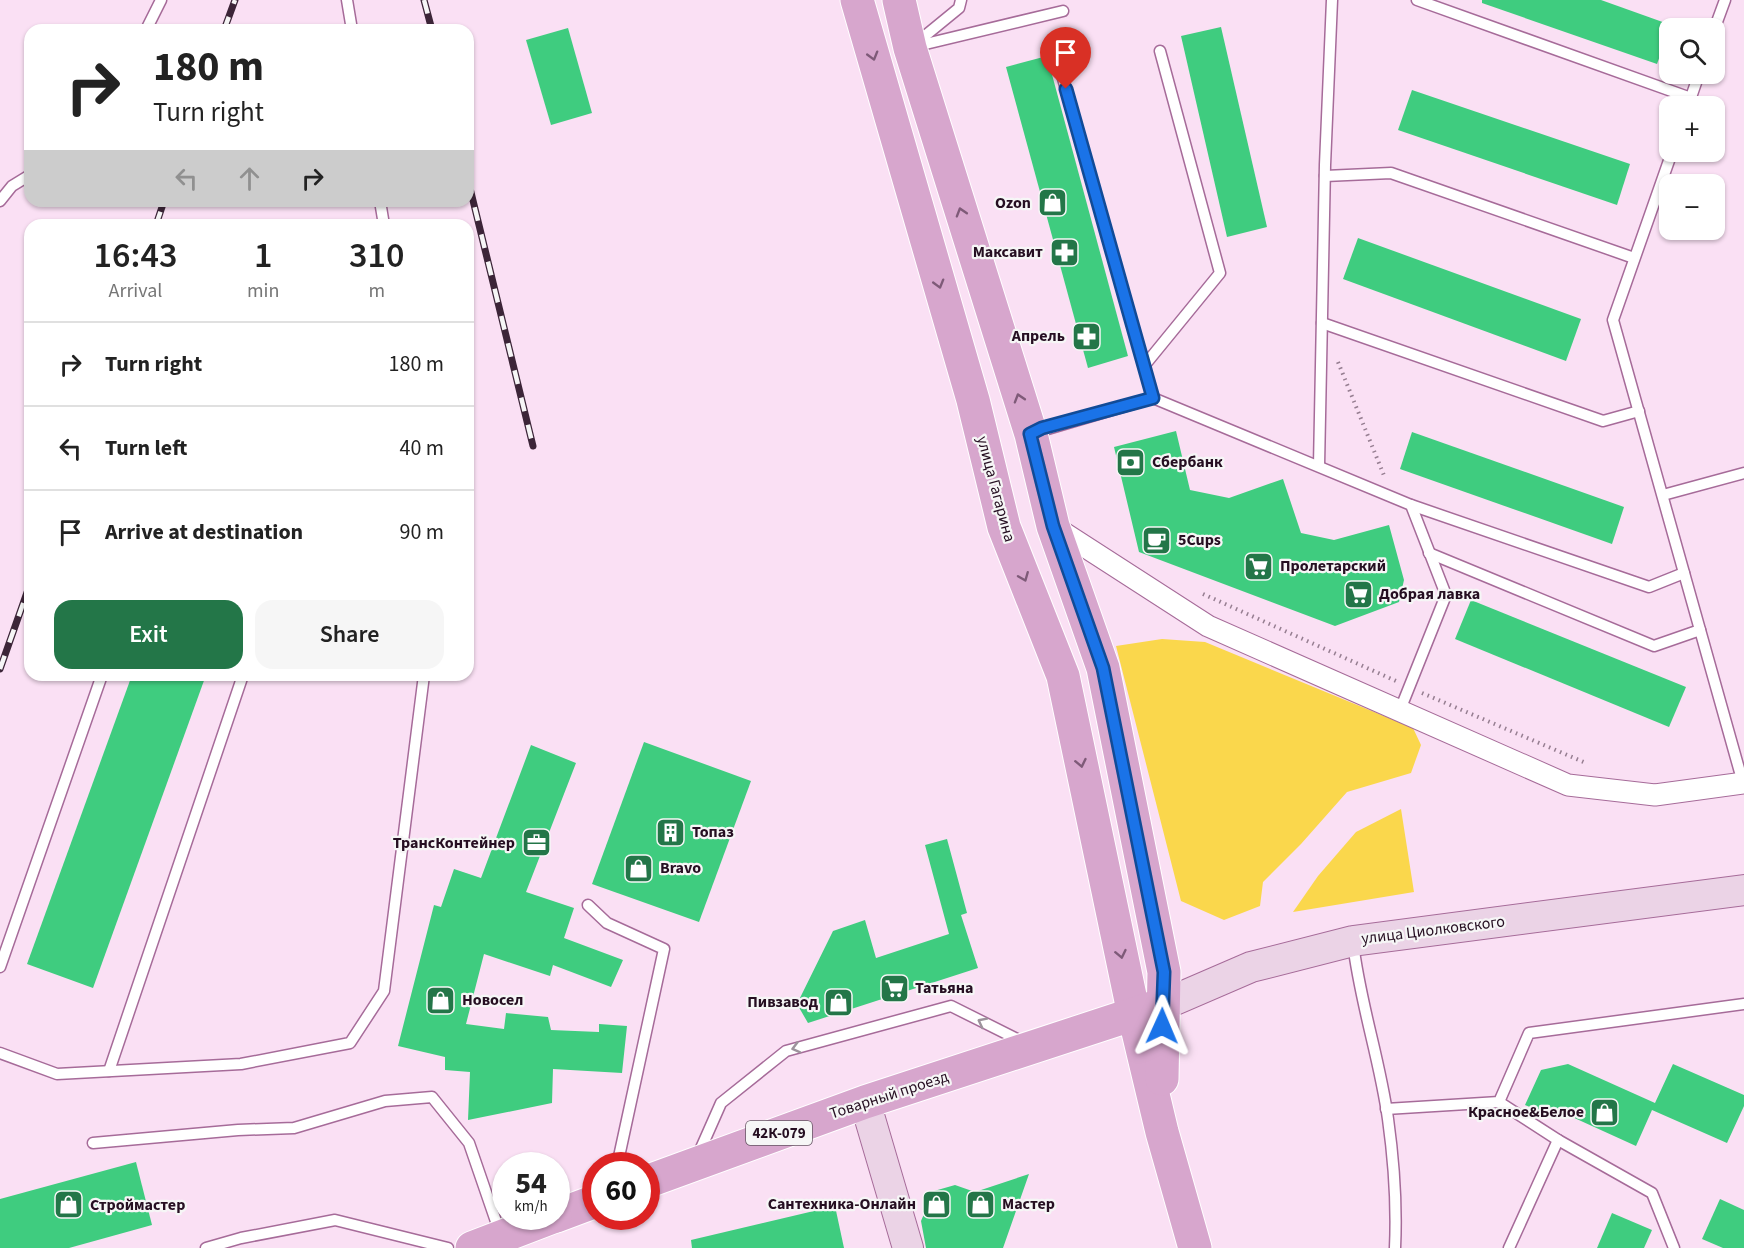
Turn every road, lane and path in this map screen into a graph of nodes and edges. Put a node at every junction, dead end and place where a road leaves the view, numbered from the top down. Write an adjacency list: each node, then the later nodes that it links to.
1 (161, 0): 11 (lane)
2 (347, 0): 12 (lane)
3 (857, 0): 49 (main road, улица Гагарина, one-way to 49)
4 (899, 0): 14 (main road)
5 (961, 0): 14 (lane)
6 (1332, 0): 18 (lane)
7 (1417, 0): 16 (lane)
8 (1725, 0): 10 (lane)
9 (1063, 11): 14 (lane)
10 (1718, 18)
11 (149, 24)
12 (351, 24)
13 (1053, 43): 23 (lane)
14 (910, 48): 26 (main road, one-way to 14)
15 (1160, 51): 23 (lane)
16 (1673, 96)
17 (1669, 162): 21 (lane)
18 (1325, 176): 21 (lane); 22 (lane)
19 (24, 179): 20 (lane)
20 (0, 201)
21 (1635, 258): 25 (lane)
22 (1322, 323): 25 (lane); 27 (lane); 30 (path)
23 (1144, 366): 24 (lane)
24 (1153, 398): 26 (lane); 27 (lane)
25 (1639, 411): 29 (lane)
26 (1030, 434): 32 (main road)
27 (1319, 466): 30 (lane)
28 (1744, 473): 29 (lane)
29 (1662, 495): 34 (lane)
30 (1393, 498): 31 (lane)
31 (1411, 505): 33 (lane); 34 (lane)
32 (1053, 526): 41 (street); 49 (main road)
33 (1429, 553): 36 (lane); 40 (lane)
34 (1684, 573): 36 (lane)
35 (1192, 590): 40 (path)
36 (1700, 630): 43 (lane)
37 (100, 681): 47 (lane)
38 (241, 681): 52 (lane)
39 (423, 681): 52 (lane)
40 (1410, 687): 41 (lane); 42 (path)
41 (1400, 710): 43 (street)
42 (1590, 765)
43 (1744, 783)
44 (1744, 890): 46 (main road, улица Циолковского)
45 (588, 905): 58 (lane)
46 (1353, 940): 49 (main road, улица Циолковского); 55 (lane)
47 (0, 967)
48 (1744, 1004): 54 (lane)
49 (1148, 1010): 50 (main road, Товарный проезд / 42К-079); 67 (main road)
50 (1034, 1048): 53 (main road, Товарный проезд / 42К-079); 59 (lane, one-way to 59)
51 (0, 1053): 52 (lane)
52 (109, 1071)
53 (865, 1102): 59 (main road, Товарный проезд / 42К-079); 66 (main road)
54 (1498, 1102): 55 (lane); 56 (lane)
55 (1386, 1109): 68 (lane)
56 (1558, 1140): 69 (lane); 70 (lane)
57 (93, 1143): 62 (lane)
58 (621, 1152)
59 (694, 1164): 60 (main road, Товарный проезд / 42К-079)
60 (660, 1177)
61 (520, 1230): 62 (main road)
62 (502, 1237): 65 (main road)
63 (206, 1248): 64 (lane)
64 (448, 1248)
65 (472, 1248)
66 (908, 1248)
67 (1195, 1248)
68 (1395, 1248)
69 (1509, 1248)
70 (1674, 1248)

